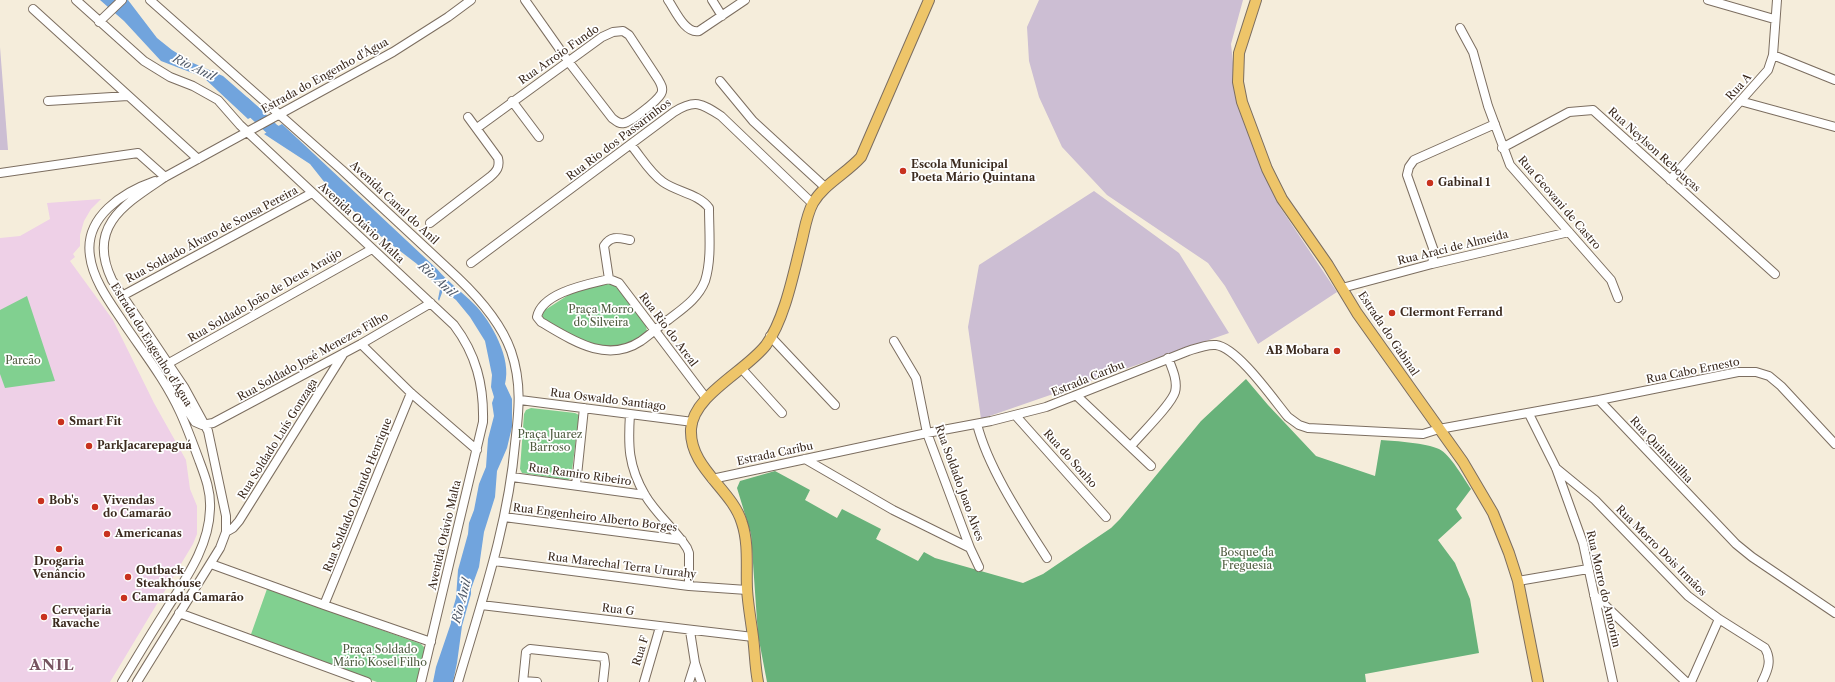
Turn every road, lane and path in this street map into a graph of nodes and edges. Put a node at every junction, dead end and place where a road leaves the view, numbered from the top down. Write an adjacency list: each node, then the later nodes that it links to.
1 (76, 0): 16 (street, Avenida Otávio Malta)
2 (122, 0): 16 (street)
3 (150, 0): 26 (street, Avenida Canal do Anil)
4 (471, 0): 26 (street, Estrada do Engenho d'Água)
5 (525, 0): 19 (street)
6 (668, 0): 14 (street)
7 (712, 0): 14 (street)
8 (745, 0): 14 (street)
9 (929, 0): 39 (main road)
10 (1256, 0): 52 (main road, Estrada do Gabinal)
11 (1777, 0): 15 (street)
12 (1713, 1): 15 (street)
13 (33, 9): 22 (street)
14 (722, 16)
15 (1774, 19): 18 (street)
16 (99, 22): 31 (street, Avenida Otávio Malta)
17 (1460, 28): 28 (street, Rua Geovani de Castro)
18 (1773, 55): 20 (street); 25 (street, Rua A)
19 (568, 61): 19 (street, Rua Arroio Fundo); 24 (street, Rua Arroio Fundo)
20 (1835, 80)
21 (720, 81): 39 (street)
22 (128, 96): 23 (street); 35 (street)
23 (48, 100)
24 (512, 101): 30 (street, Rua Arroio Fundo); 32 (street)
25 (1740, 101): 29 (street); 38 (street, Rua A)
26 (277, 115): 31 (street, Estrada do Engenho d'Água); 68 (street, Avenida Canal do Anil)
27 (468, 117): 30 (street)
28 (1495, 124): 34 (street, Rua Geovani de Castro); 46 (street)
29 (1835, 127)
30 (476, 128): 42 (street)
31 (249, 130): 35 (street, Estrada do Engenho d'Água); 40 (street, Avenida Otávio Malta)
32 (539, 137)
33 (630, 145): 41 (street, Rua Rio dos Passarinhos); 48 (street, Rua Rio dos Passarinhos); 56 (street)
34 (1502, 148): 38 (street, Rua Neylson Rebouças); 43 (street, Rua Geovani de Castro)
35 (198, 159): 37 (street, Estrada do Engenho d'Água)
36 (0, 173): 37 (street)
37 (165, 177): 53 (street, Estrada do Engenho d'Água); 62 (street, Estrada do Engenho d'Água)
38 (1670, 180): 50 (street, Rua Neylson Rebouças)
39 (826, 188): 41 (main road)
40 (312, 193): 45 (street, Avenida Otávio Malta); 53 (street, Rua Soldado Álvaro de Sousa Pereira)
41 (813, 204): 57 (main road)
42 (430, 223)
43 (1569, 232): 47 (street, Rua Araci de Almeida); 54 (street, Rua Geovani de Castro)
44 (630, 240): 51 (street)
45 (372, 248): 55 (street, Avenida Otávio Malta); 63 (street, Rua Soldado João de Deus Araújo)
46 (1434, 251): 47 (street); 49 (street)
47 (1447, 261): 49 (street, Rua Araci de Almeida)
48 (470, 263)
49 (1432, 264): 52 (street, Rua Araci de Almeida)
50 (1775, 274)
51 (609, 279): 56 (street, Rua Rio do Areal); 56 (street)
52 (1342, 288): 79 (main road, Estrada do Gabinal)
53 (122, 296): 63 (street, Estrada do Engenho d'Água)
54 (1618, 298)
55 (431, 303): 59 (street, Rua Soldado José Menezes Filho); 83 (street, Avenida Otávio Malta)
56 (654, 330): 67 (street, Rua Rio do Areal)
57 (770, 336): 64 (main road); 70 (street)
58 (894, 341): 80 (street, Rua Soldado Joao Alves)
59 (360, 344): 60 (street, Rua Soldado José Menezes Filho); 65 (street)
60 (344, 353): 78 (street, Rua Soldado José Menezes Filho); 93 (street, Rua Soldado Luís Gonzaga)
61 (1168, 358): 66 (street, Estrada Caribu); 79 (street, Estrada Caribu); 82 (street)
62 (148, 359): 78 (street); 116 (street, Estrada do Engenho d'Água)
63 (169, 364): 78 (street, Estrada do Engenho d'Água)
64 (742, 369): 67 (main road); 72 (street)
65 (411, 393): 83 (street); 105 (street, Rua Soldado Orlando Henrique)
66 (1077, 396): 75 (street, Estrada Caribu); 82 (street)
67 (706, 398): 76 (main road)
68 (520, 400): 71 (street, Rua Oswaldo Santiago); 87 (street, Avenida Canal do Anil)
69 (1599, 400): 74 (street); 81 (street, Rua Cabo Ernesto); 108 (street, Rua Quintanilha)
70 (835, 405)
71 (584, 408): 73 (street, Rua Oswaldo Santiago); 89 (street)
72 (782, 413)
73 (630, 414): 76 (street, Rua Oswaldo Santiago); 90 (street)
74 (1529, 414): 79 (street); 86 (street, Rua Morro do Amorim)
75 (1016, 416): 77 (street, Estrada Caribu); 92 (street, Rua do Sonho)
76 (693, 422): 88 (main road)
77 (977, 424): 80 (street, Estrada Caribu); 96 (street)
78 (204, 425): 93 (street, Estrada do Engenho d'Água)
79 (1439, 428): 101 (main road, Estrada do Gabinal)
80 (927, 433): 84 (street, Estrada Caribu); 95 (street, Rua Soldado Joao Alves)
81 (1835, 444)
82 (1130, 446): 85 (street)
83 (477, 450): 113 (street, Avenida Otávio Malta)
84 (805, 459): 88 (street, Estrada Caribu); 95 (street)
85 (1151, 466)
86 (1556, 468): 100 (street, Rua Morro do Amorim); 109 (street, Rua Morro Dois Irmãos)
87 (512, 477): 89 (street, Rua Ramiro Ribeiro); 91 (street, Avenida Canal do Anil)
88 (712, 479): 103 (main road)
89 (576, 485): 90 (street, Rua Ramiro Ribeiro)
90 (645, 495): 94 (street)
91 (504, 517): 94 (street, Rua Engenheiro Alberto Borges); 97 (street, Avenida Canal do Anil)
92 (1106, 517)
93 (226, 532): 98 (street, Estrada do Engenho d'Água)
94 (682, 540): 102 (street)
95 (970, 548): 99 (street, Rua Soldado Joao Alves)
96 (1047, 558)
97 (494, 561): 102 (street, Rua Marechal Terra Ururahy); 106 (street, Avenida Canal do Anil)
98 (211, 564): 105 (street); 107 (street, Estrada do Engenho d'Água)
99 (979, 567)
100 (1588, 569): 101 (street); 104 (street, Rua Morro do Amorim)
101 (1518, 581): 127 (main road, Estrada do Gabinal)
102 (689, 586): 103 (street, Rua Marechal Terra Ururahy)
103 (747, 590): 112 (main road)
104 (1594, 595): 128 (street, Rua Morro do Amorim); 129 (street)
105 (324, 605): 113 (street)
106 (481, 605): 110 (street, Rua G); 120 (street, Avenida Canal do Anil)
107 (179, 613): 117 (street, Estrada do Engenho d'Água); 118 (street)
108 (1835, 613)
109 (1719, 619): 130 (street); 131 (street, Rua Morro Dois Irmãos)
110 (660, 627): 111 (street, Rua G); 123 (street, Rua F)
111 (690, 631): 112 (street, Rua G); 114 (street)
112 (753, 637): 126 (main road)
113 (431, 642): 119 (street, Avenida Otávio Malta)
114 (695, 663): 124 (street); 125 (street)
115 (523, 681): 121 (street); 122 (street)
116 (122, 682)
117 (137, 682)
118 (367, 682)
119 (422, 682)
120 (458, 682)
121 (537, 682)
122 (603, 682)
123 (644, 682)
124 (689, 682)
125 (701, 682)
126 (758, 682)
127 (1538, 682)
128 (1613, 682)
129 (1686, 682)
130 (1690, 682)
131 (1762, 682)

